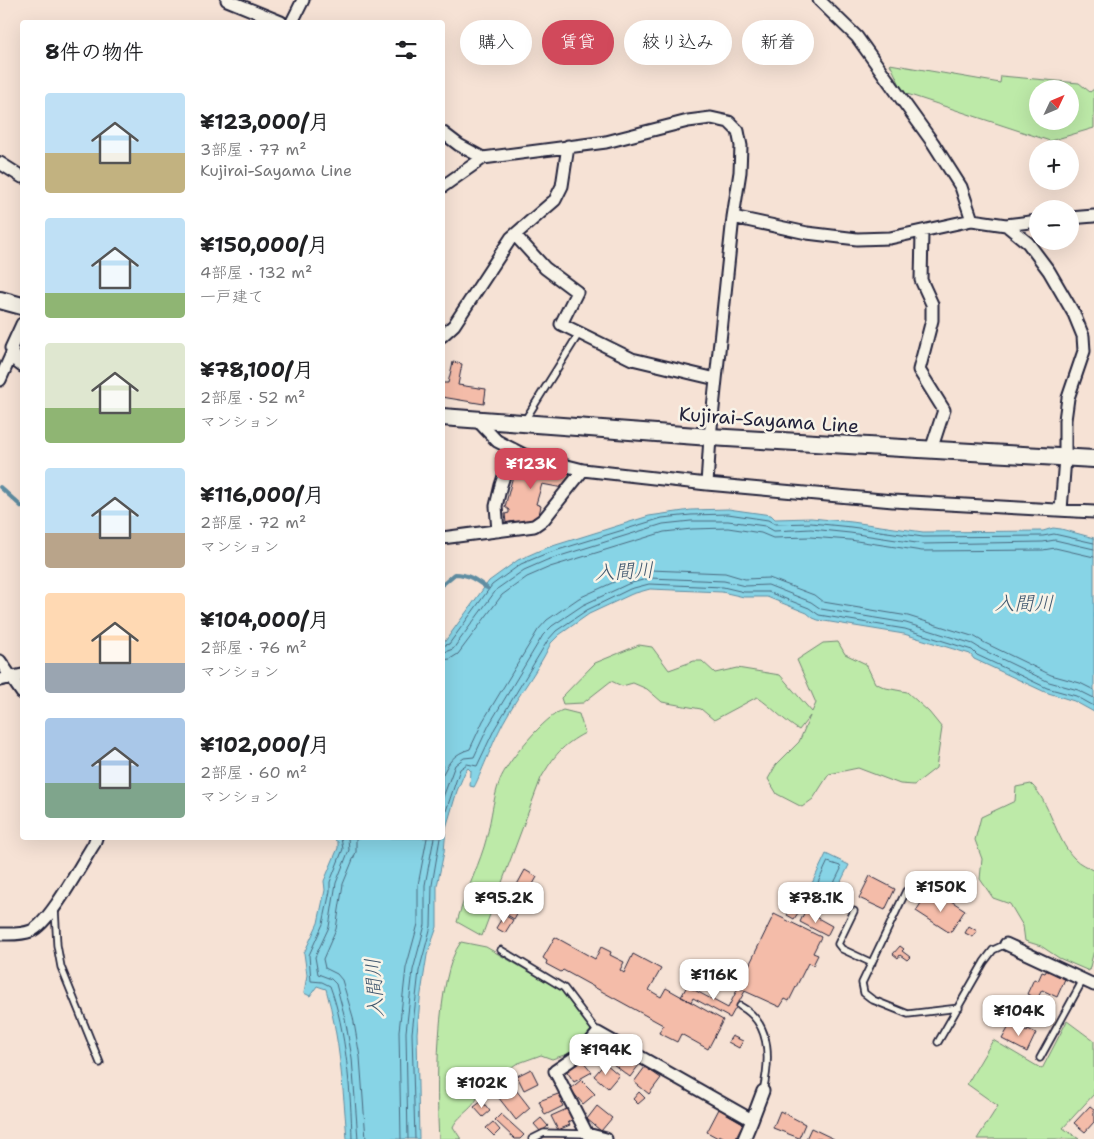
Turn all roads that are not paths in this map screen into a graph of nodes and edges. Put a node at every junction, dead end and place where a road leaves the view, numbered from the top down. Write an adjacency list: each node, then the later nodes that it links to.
1 (227, 0): 4 (street)
2 (303, 0): 5 (street)
3 (819, 0): 15 (street)
4 (276, 20)
5 (293, 20)
6 (445, 134): 8 (street)
7 (568, 146): 8 (street); 13 (street); 19 (street)
8 (483, 158): 11 (street)
9 (0, 163): 10 (street)
10 (20, 176)
11 (445, 185)
12 (1094, 216): 14 (street)
13 (733, 217): 18 (street); 30 (street)
14 (1079, 217)
15 (972, 220): 17 (street); 18 (street)
16 (1029, 223): 17 (street)
17 (1006, 225): 26 (street)
18 (922, 233): 36 (street)
19 (515, 234): 23 (street); 24 (street)
20 (0, 300): 21 (main road)
21 (20, 305)
22 (20, 328): 27 (street)
23 (580, 332): 30 (street); 33 (lane)
24 (445, 333)
25 (1094, 338): 26 (street)
26 (1084, 344): 37 (street)
27 (13, 351): 28 (street); 29 (street)
28 (20, 364)
29 (0, 380)
30 (716, 380): 34 (street)
31 (445, 417): 32 (main road, Kujirai-Sayama Line)
32 (478, 421): 33 (main road, Kujirai-Sayama Line); 35 (street)
33 (523, 424): 34 (main road, Kujirai-Sayama Line)
34 (710, 437): 36 (main road, Kujirai-Sayama Line); 40 (street)
35 (513, 449): 39 (street); 43 (street)
36 (931, 450): 37 (main road, Kujirai-Sayama Line)
37 (1065, 458): 38 (main road, Kujirai-Sayama Line); 41 (street)
38 (1094, 459)
39 (583, 470): 40 (street); 43 (street)
40 (708, 484): 41 (street)
41 (1061, 510): 42 (street)
42 (1094, 512)
43 (498, 531): 44 (street)
44 (445, 538)
45 (0, 661): 46 (street)
46 (11, 678): 47 (street)
47 (20, 691)
48 (95, 840): 50 (street)
49 (906, 892): 55 (lane)
50 (55, 907): 52 (street); 62 (lane)
51 (854, 911): 55 (lane)
52 (0, 934)
53 (1006, 944): 56 (street); 58 (lane)
54 (501, 950): 59 (lane)
55 (872, 963): 58 (lane)
56 (1089, 982): 61 (lane)
57 (740, 1006): 63 (lane)
58 (959, 1008): 60 (lane)
59 (598, 1033): 64 (street); 65 (street)
60 (938, 1042)
61 (1040, 1058)
62 (100, 1064)
63 (763, 1091): 64 (street)
64 (752, 1120): 68 (street)
65 (587, 1134): 66 (lane); 67 (street)
66 (532, 1139)
67 (606, 1139)
68 (744, 1139)

